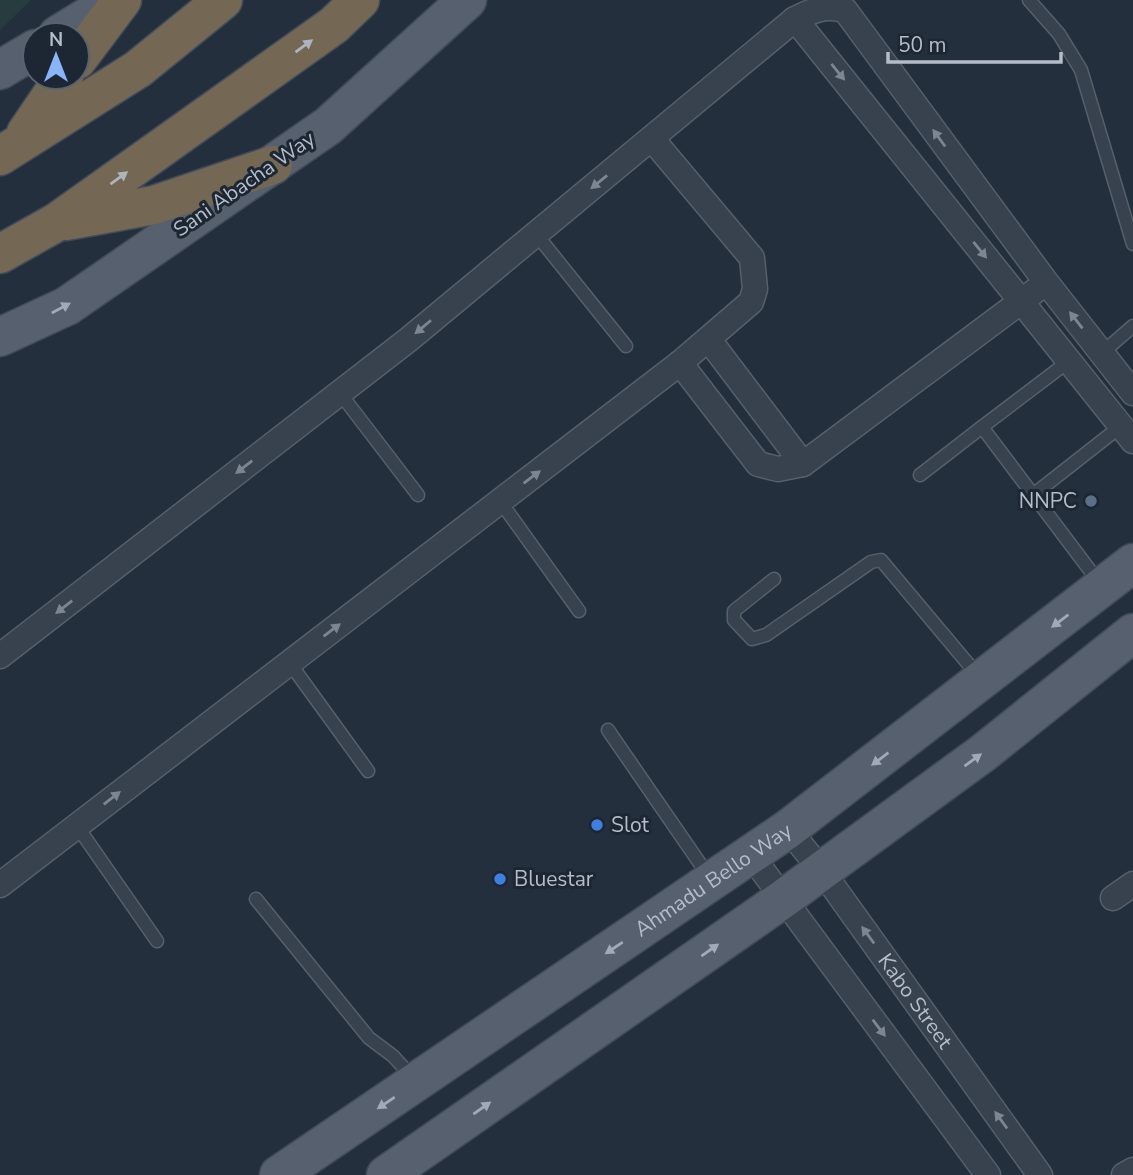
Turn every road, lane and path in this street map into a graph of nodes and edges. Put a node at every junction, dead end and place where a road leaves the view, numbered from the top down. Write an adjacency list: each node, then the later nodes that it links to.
1 (114, 0): 8 (main road)
2 (122, 0): 9 (highway)
3 (223, 0): 14 (highway)
4 (360, 0): 16 (highway, one-way to 4)
5 (467, 0): 15 (main road, Sani Abacha Way)
6 (1029, 0): 18 (lane)
7 (795, 19): 13 (street); 20 (street, one-way to 7); 21 (street, one-way to 21)
8 (80, 21)
9 (91, 41)
10 (21, 58): 11 (main road)
11 (0, 71)
12 (54, 91): 14 (highway)
13 (652, 139): 17 (street, one-way to 17); 24 (street)
14 (9, 152)
15 (273, 165): 16 (highway); 23 (main road, Sani Abacha Way, one-way to 15)
16 (57, 222): 19 (highway)
17 (536, 234): 25 (lane); 29 (street, one-way to 29)
18 (1133, 244)
19 (0, 254)
20 (1046, 282): 21 (street); 26 (street, one-way to 20)
21 (1021, 301): 27 (street); 33 (street)
22 (1133, 326): 26 (lane)
23 (0, 337)
24 (709, 340): 28 (street); 33 (street)
25 (626, 346)
26 (1102, 353): 30 (street)
27 (1069, 362): 31 (lane); 32 (street)
28 (680, 363): 33 (street); 37 (street, one-way to 28)
29 (340, 393): 35 (lane); 43 (street, one-way to 43)
30 (1133, 393)
31 (982, 427): 34 (lane); 36 (lane)
32 (1127, 434): 36 (lane)
33 (803, 464)
34 (920, 475)
35 (418, 495)
36 (1032, 495): 40 (lane)
37 (500, 501): 41 (lane); 44 (street, one-way to 37)
38 (1133, 563): 40 (main road, Ahmadu Bello Way)
39 (774, 579): 45 (lane)
40 (1103, 588): 45 (main road, Ahmadu Bello Way, one-way to 45)
41 (579, 611)
42 (1133, 633): 51 (main road, one-way to 42)
43 (0, 656)
44 (289, 662): 47 (lane); 48 (street, one-way to 44)
45 (982, 681): 49 (main road, Ahmadu Bello Way, one-way to 49)
46 (608, 730): 52 (lane)
47 (368, 771)
48 (77, 826): 53 (street); 56 (lane)
49 (788, 829): 50 (main road, Ahmadu Bello Way); 51 (street, Kabo Street)
50 (751, 855): 52 (main road, Ahmadu Bello Way); 55 (street)
51 (822, 871): 55 (main road); 62 (street, Kabo Street, one-way to 51)
52 (712, 881): 57 (main road, Ahmadu Bello Way, one-way to 57)
53 (0, 885)
54 (257, 899): 57 (lane)
55 (783, 899): 60 (main road, one-way to 55); 61 (street, one-way to 61)
56 (157, 942)
57 (416, 1082): 59 (main road, Ahmadu Bello Way, one-way to 59)
58 (1133, 1170): 63 (street)
59 (279, 1175)
60 (386, 1175)
61 (988, 1175)
62 (1040, 1175)
63 (1124, 1175)

